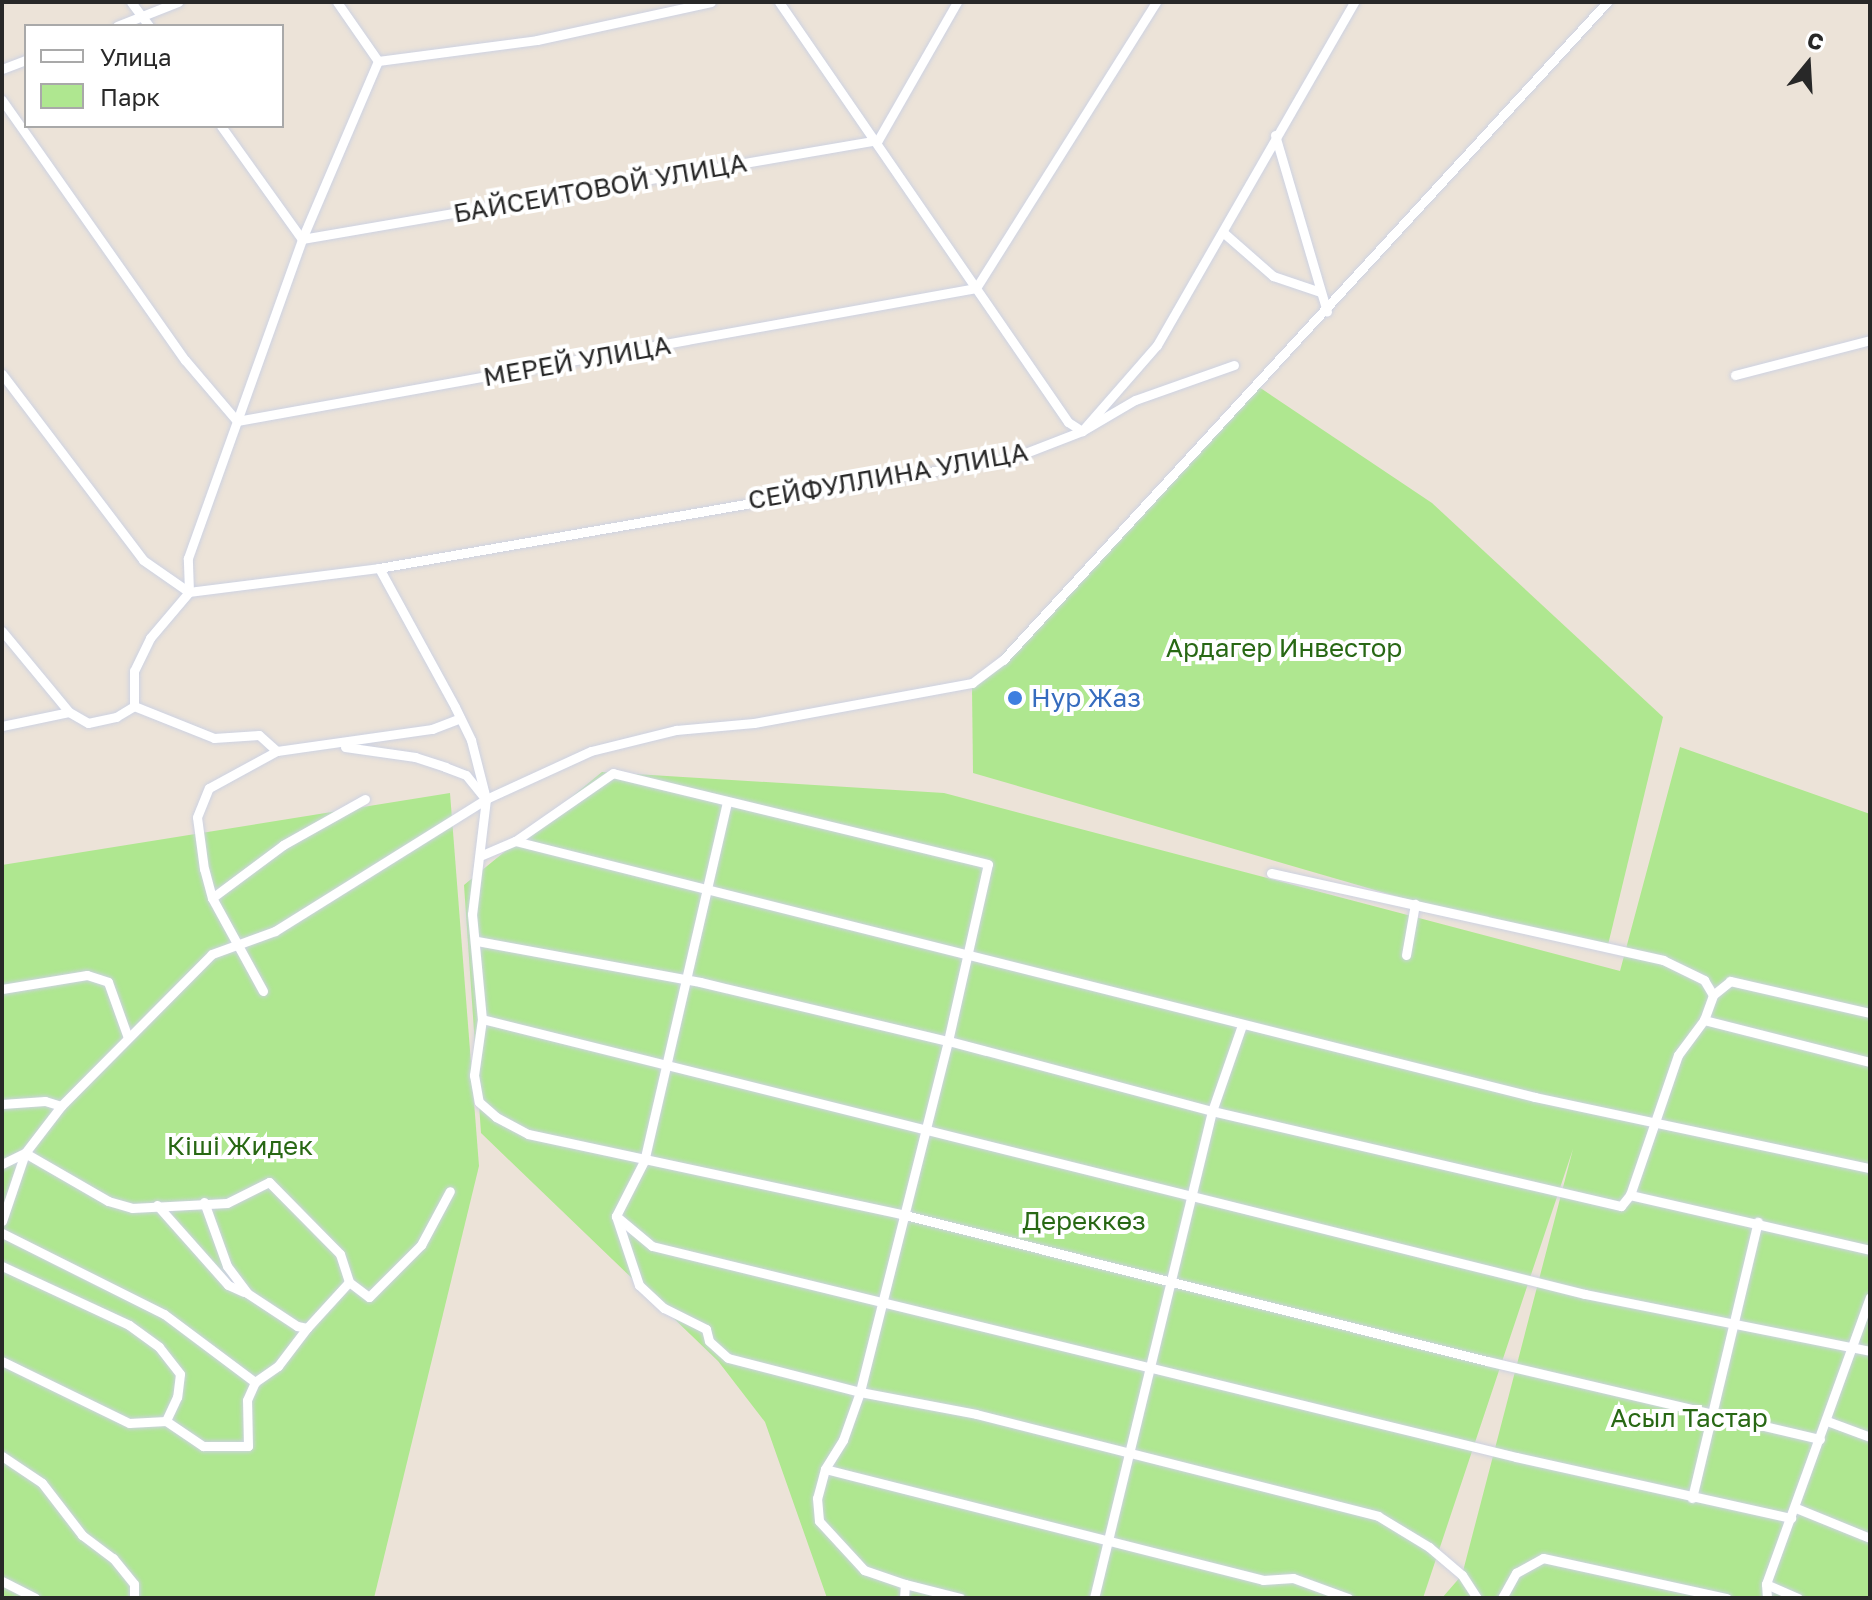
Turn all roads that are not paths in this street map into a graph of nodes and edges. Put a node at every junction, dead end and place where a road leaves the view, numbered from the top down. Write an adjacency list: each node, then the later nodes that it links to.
1 (131, 2): 10 (street)
2 (178, 2): 10 (street)
3 (337, 2): 14 (street)
4 (711, 2): 14 (street)
5 (779, 2): 19 (street)
6 (957, 2): 19 (street)
7 (1156, 2): 22 (street)
8 (1354, 2): 18 (street, СЕЙФУЛЛИНА УЛИЦА)
9 (1607, 2): 24 (street)
10 (142, 16): 11 (street); 12 (street)
11 (122, 24)
12 (148, 24)
13 (24, 61): 15 (street)
14 (378, 61): 21 (street)
15 (2, 69)
16 (2, 100): 29 (street)
17 (222, 128): 21 (street)
18 (1275, 135): 20 (street, СЕЙФУЛЛИНА УЛИЦА); 23 (street)
19 (878, 140): 21 (street, БАЙСЕИТОВОЙ УЛИЦА); 22 (street)
20 (1225, 234): 23 (street); 30 (street, СЕЙФУЛЛИНА УЛИЦА)
21 (302, 239): 29 (street)
22 (976, 288): 29 (street, МЕРЕЙ УЛИЦА); 30 (street)
23 (1320, 292): 24 (street)
24 (1327, 312): 41 (street)
25 (1870, 340): 28 (street)
26 (1234, 365): 30 (street)
27 (2, 374): 32 (street)
28 (1735, 375)
29 (237, 421): 32 (street)
30 (1082, 431): 31 (street, СЕЙФУЛЛИНА УЛИЦА)
31 (379, 568): 32 (street, СЕЙФУЛЛИНА УЛИЦА); 36 (street)
32 (189, 592): 34 (street)
33 (2, 631): 35 (street)
34 (134, 706): 35 (street); 39 (street)
35 (69, 712): 37 (street)
36 (460, 718): 38 (street); 41 (street)
37 (2, 726)
38 (336, 746): 39 (street); 41 (street)
39 (277, 751): 47 (street)
40 (365, 799): 47 (street)
41 (486, 799): 44 (street); 50 (street)
42 (727, 802): 43 (street); 46 (street); 52 (street)
43 (515, 841): 44 (street); 46 (street)
44 (482, 855): 49 (street)
45 (1271, 873): 48 (street)
46 (705, 892): 52 (street); 53 (street)
47 (212, 898): 50 (street)
48 (1415, 904): 51 (street); 56 (street)
49 (477, 941): 53 (street); 58 (street)
50 (238, 945): 55 (street); 61 (street)
51 (1406, 955)
52 (969, 957): 60 (street); 62 (street)
53 (683, 979): 62 (street); 64 (street)
54 (2, 989): 61 (street)
55 (263, 991)
56 (1713, 995): 57 (street); 59 (street)
57 (1870, 1013)
58 (482, 1019): 64 (street); 71 (street)
59 (1704, 1020): 63 (street); 68 (street)
60 (1242, 1025): 67 (street); 68 (street)
61 (128, 1038): 66 (street)
62 (948, 1041): 67 (street); 69 (street)
63 (1870, 1062)
64 (664, 1067): 69 (street); 71 (street)
65 (2, 1104): 66 (street)
66 (61, 1106): 70 (street)
67 (1212, 1111): 75 (street); 76 (street)
68 (1656, 1122): 73 (street); 75 (street)
69 (924, 1129): 76 (street); 79 (street)
70 (25, 1153): 72 (street); 78 (street); 81 (street)
71 (644, 1161): 79 (street); 80 (street)
72 (2, 1164)
73 (1870, 1168)
74 (450, 1191): 87 (street)
75 (1630, 1195): 82 (street)
76 (1193, 1196): 86 (street); 91 (street)
77 (204, 1202): 78 (street); 87 (street); 88 (street)
78 (157, 1205): 88 (street)
79 (901, 1214): 86 (street); 90 (street)
80 (616, 1216): 90 (street); 98 (street)
81 (2, 1221)
82 (1758, 1222): 84 (street); 91 (street)
83 (2, 1233): 97 (street)
84 (1870, 1250)
85 (2, 1266): 100 (street)
86 (1172, 1280): 96 (street); 99 (street)
87 (349, 1282): 92 (street)
88 (247, 1293): 92 (street)
89 (1870, 1297): 93 (street)
90 (882, 1301): 96 (street); 98 (street)
91 (1732, 1327): 93 (street); 99 (street)
92 (307, 1328): 97 (street)
93 (1853, 1345): 94 (street); 101 (street)
94 (1870, 1351)
95 (2, 1361): 100 (street)
96 (1150, 1366): 104 (street); 107 (street)
97 (255, 1382): 100 (street)
98 (860, 1392): 104 (street); 106 (street)
99 (1712, 1412): 103 (street); 107 (street)
100 (166, 1421)
101 (1827, 1421): 102 (street); 103 (street)
102 (1870, 1437)
103 (1820, 1439): 108 (street)
104 (1127, 1452): 110 (street); 120 (street)
105 (2, 1456): 115 (street)
106 (825, 1469): 110 (street); 112 (street)
107 (1692, 1498): 108 (street)
108 (1793, 1513): 109 (street); 113 (street)
109 (1870, 1538)
110 (1106, 1541): 118 (street); 119 (street)
111 (2, 1581): 114 (street)
112 (905, 1584): 116 (street); 117 (street)
113 (1766, 1584): 123 (street); 124 (street)
114 (35, 1598)
115 (134, 1598)
116 (904, 1598)
117 (960, 1598)
118 (1094, 1598)
119 (1348, 1598)
120 (1477, 1598)
121 (1502, 1598): 122 (street)
122 (1727, 1598)
123 (1767, 1598)
124 (1798, 1598)

